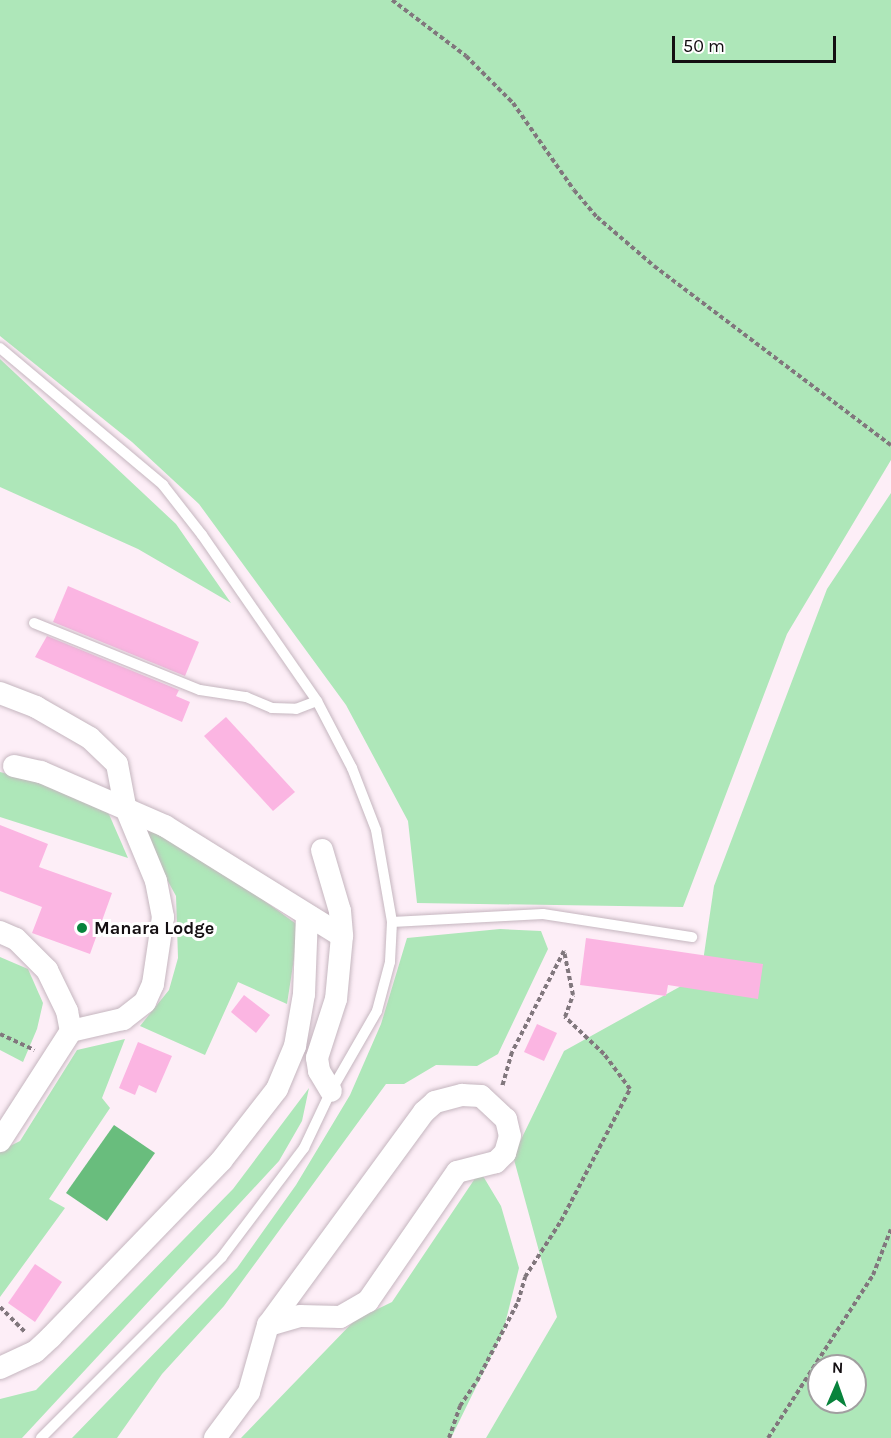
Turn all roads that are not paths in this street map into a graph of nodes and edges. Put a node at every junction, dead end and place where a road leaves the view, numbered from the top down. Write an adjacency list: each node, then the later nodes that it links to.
1 (0, 348): 4 (lane)
2 (34, 623): 4 (lane)
3 (0, 693): 6 (street)
4 (316, 701): 9 (lane)
5 (7, 766): 6 (street)
6 (125, 806): 8 (street); 13 (street)
7 (322, 850): 11 (street)
8 (307, 916): 11 (street); 17 (street)
9 (392, 922): 12 (lane); 14 (lane)
10 (0, 932): 13 (street)
11 (342, 936): 14 (street)
12 (692, 937)
13 (71, 1031): 15 (street)
14 (331, 1091): 18 (lane)
15 (0, 1141)
16 (268, 1325): 16 (street); 19 (street)
17 (0, 1368)
18 (41, 1438)
19 (215, 1438)

